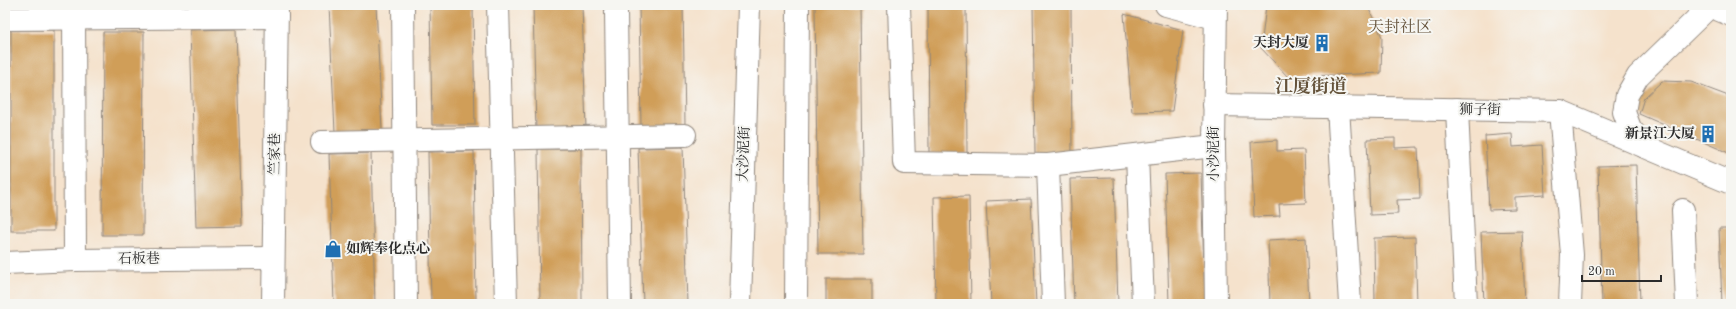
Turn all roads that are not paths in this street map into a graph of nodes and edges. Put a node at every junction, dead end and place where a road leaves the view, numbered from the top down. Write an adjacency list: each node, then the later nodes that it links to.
1 (403, 5): 21 (street)
2 (498, 5): 20 (street)
3 (749, 5): 36 (street, 大沙泥街)
4 (798, 5): 37 (street)
5 (899, 5): 26 (street)
6 (1166, 5): 10 (street)
7 (1708, 6): 12 (street); 24 (street)
8 (277, 11): 11 (street); 29 (street, 竺家巷)
9 (616, 11): 19 (street)
10 (1215, 11): 14 (street, 小沙泥街)
11 (74, 12): 13 (street); 30 (street)
12 (1731, 16)
13 (5, 19)
14 (1214, 105): 15 (street, 狮子街); 23 (street, 小沙泥街)
15 (1338, 107): 16 (street, 狮子街); 41 (street)
16 (1457, 109): 17 (street, 狮子街); 42 (street)
17 (1560, 111): 24 (street, 狮子街); 43 (street)
18 (685, 135): 19 (street)
19 (618, 136): 20 (street); 35 (street)
20 (501, 138): 21 (street); 34 (street)
21 (404, 140): 22 (street); 33 (street)
22 (322, 142)
23 (1214, 146): 25 (street); 40 (street, 小沙泥街)
24 (1646, 148): 27 (street, 狮子街)
25 (1137, 155): 26 (street); 39 (street)
26 (1048, 165): 38 (street)
27 (1731, 183)
28 (1684, 210): 44 (street)
29 (273, 258): 30 (street, 石板巷); 32 (street, 竺家巷)
30 (75, 260): 31 (street, 石板巷)
31 (5, 263)
32 (273, 304)
33 (406, 304)
34 (506, 304)
35 (620, 304)
36 (740, 304)
37 (796, 304)
38 (1053, 304)
39 (1143, 304)
40 (1216, 304)
41 (1350, 304)
42 (1466, 304)
43 (1570, 304)
44 (1687, 304)

